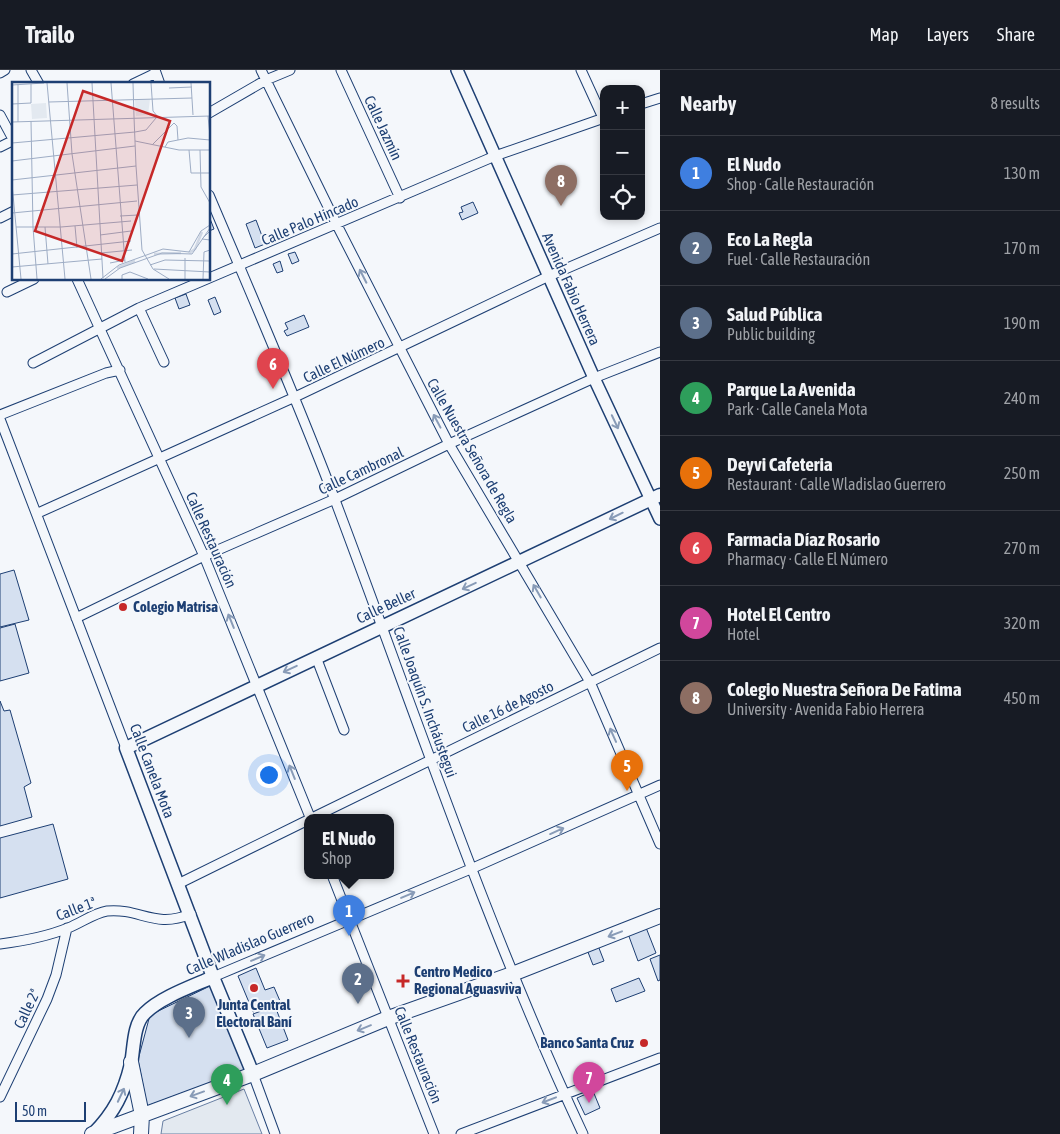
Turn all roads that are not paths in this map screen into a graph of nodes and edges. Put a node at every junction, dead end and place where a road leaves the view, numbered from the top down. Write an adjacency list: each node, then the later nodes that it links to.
1 (4, 70): 9 (street)
2 (31, 70): 11 (street)
3 (261, 70): 10 (street, Calle Nuestra Señora de Regla)
4 (290, 70): 10 (street)
5 (341, 70): 24 (street, Calle Jazmín)
6 (457, 70): 22 (street, Avenida Fabio Herrera)
7 (581, 70): 15 (street)
8 (155, 72): 12 (street)
9 (0, 73)
10 (266, 80): 16 (street); 27 (street, Calle Nuestra Señora de Regla)
11 (38, 82)
12 (137, 82)
13 (660, 98): 14 (street)
14 (645, 103)
15 (600, 111)
16 (210, 112)
17 (0, 115): 19 (street)
18 (600, 119): 22 (street, Calle Palo Hincado)
19 (12, 136)
20 (12, 141): 21 (street)
21 (0, 147)
22 (495, 156): 24 (street, Calle Palo Hincado); 30 (street, Avenida Fabio Herrera)
23 (210, 197): 29 (street, Calle Joaquín S. Incháustegui)
24 (400, 198): 27 (street, Calle Palo Hincado)
25 (12, 212): 26 (street)
26 (0, 218)
27 (337, 225): 29 (street, Calle Palo Hincado); 38 (street, Calle Nuestra Señora de Regla, one-way to 27)
28 (660, 228): 30 (street, Calle El Número)
29 (239, 266): 31 (street, Calle Palo Hincado); 44 (street, Calle Joaquín S. Incháustegui)
30 (549, 276): 38 (street, Calle El Número); 43 (street, Avenida Fabio Herrera)
31 (210, 278)
32 (32, 280): 35 (street)
33 (77, 280): 37 (street, Calle Restauración)
34 (206, 280): 36 (street, Calle Palo Hincado)
35 (7, 292)
36 (139, 308): 37 (street, Calle Palo Hincado); 40 (street)
37 (100, 328): 41 (street, Calle Palo Hincado); 42 (street, Calle Restauración)
38 (400, 349): 44 (street, Calle El Número); 46 (street, Calle Nuestra Señora de Regla, one-way to 38)
39 (660, 352): 43 (street, Calle Cambronal)
40 (164, 362)
41 (33, 363)
42 (120, 370): 45 (street); 47 (street, Calle Restauración)
43 (594, 378): 46 (street, Calle Cambronal); 48 (street, Avenida Fabio Herrera, one-way to 48)
44 (295, 397): 47 (street, Calle El Número); 49 (street, Calle Joaquín S. Incháustegui)
45 (0, 417): 50 (street, Calle Canela Mota)
46 (449, 444): 49 (street, Calle Cambronal); 53 (street, Calle Nuestra Señora de Regla)
47 (160, 459): 50 (street, Calle El Número); 52 (street, Calle Restauración)
48 (655, 497): 51 (street, Avenida Fabio Herrera); 53 (main road, Calle Beller, one-way to 53)
49 (335, 499): 52 (street, Calle Cambronal); 55 (street, Calle Joaquín S. Incháustegui)
50 (38, 513): 54 (street, Calle Canela Mota)
51 (660, 519)
52 (204, 556): 54 (street, Calle Cambronal); 59 (street, Calle Restauración, one-way to 52)
53 (520, 563): 55 (main road, Calle Beller, one-way to 55); 58 (street, Calle Nuestra Señora de Regla, one-way to 53)
54 (76, 618): 61 (street, Calle Canela Mota)
55 (382, 626): 57 (main road, Calle Beller); 62 (street, Calle Joaquín S. Incháustegui)
56 (660, 648): 58 (street, Calle 16 de Agosto)
57 (316, 657): 59 (main road, Calle Beller, one-way to 59); 60 (street)
58 (590, 682): 62 (street, Calle 16 de Agosto); 64 (street, Calle Nuestra Señora de Regla, one-way to 58)
59 (257, 684): 61 (main road, Calle Beller); 65 (street, Calle Restauración, one-way to 59)
60 (344, 730)
61 (126, 748): 71 (main road, Calle Canela Mota)
62 (432, 760): 66 (street, Calle 16 de Agosto); 69 (street, Calle Joaquín S. Incháustegui)
63 (660, 785): 64 (street, Calle Wladislao Guerrero)
64 (640, 794): 68 (street, Calle Nuestra Señora de Regla); 69 (street, Calle Wladislao Guerrero, one-way to 64)
65 (311, 814)
66 (318, 814)
67 (304, 822): 71 (street)
68 (660, 844)
69 (473, 868): 74 (street, Calle Wladislao Guerrero, one-way to 69); 77 (street, Calle Joaquín S. Incháustegui)
70 (334, 879): 74 (street, Calle Restauración)
71 (178, 884): 72 (main road, Calle Canela Mota)
72 (191, 914): 75 (street, Calle 1ª); 78 (main road, Calle Canela Mota)
73 (660, 916): 77 (main road, one-way to 77)
74 (349, 919): 78 (street, Calle Wladislao Guerrero, one-way to 74); 79 (street, Calle Restauración)
75 (67, 928): 76 (street, Calle 1ª); 84 (street, Calle 2ª)
76 (0, 944)
77 (514, 973): 79 (main road); 83 (street, Calle Joaquín S. Incháustegui)
78 (213, 977): 81 (main road, Calle Wladislao Guerrero); 82 (main road, Calle Canela Mota)
79 (388, 1018): 82 (main road, one-way to 82); 89 (street, Calle Restauración)
80 (660, 1058): 83 (street)
81 (131, 1062): 85 (main road); 86 (main road, Calle Wladislao Guerrero, one-way to 81)
82 (253, 1074): 85 (main road, one-way to 85); 88 (street, Calle Canela Mota)
83 (565, 1094): 90 (street, one-way to 90); 91 (street, Calle Joaquín S. Incháustegui)
84 (0, 1097)
85 (142, 1115): 86 (main road); 87 (main road)
86 (93, 1134)
87 (142, 1134)
88 (275, 1134)
89 (434, 1134)
90 (461, 1134)
91 (584, 1134)

